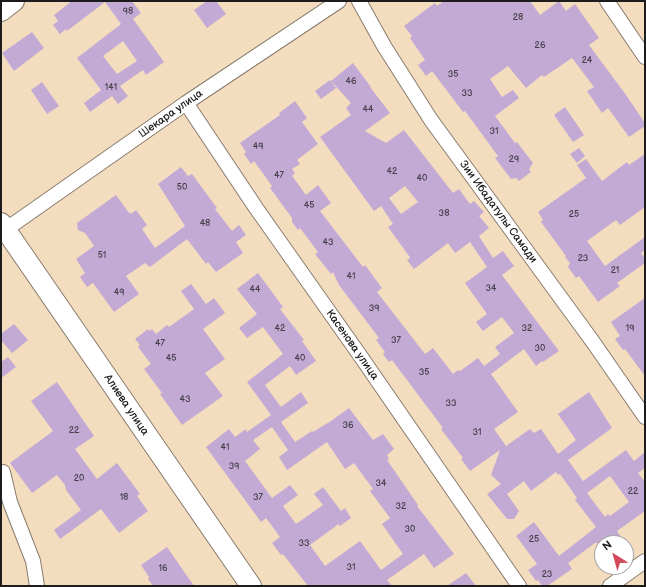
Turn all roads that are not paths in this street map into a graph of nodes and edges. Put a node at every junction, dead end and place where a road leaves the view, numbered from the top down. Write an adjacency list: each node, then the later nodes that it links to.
1 (14, 1): 5 (street)
2 (339, 1): 7 (street, Шекара улица)
3 (359, 1): 9 (street, Зии Ибадатулы Самади)
4 (607, 1): 6 (street)
5 (1, 10)
6 (645, 57)
7 (186, 103): 8 (street, Шекара улица); 14 (street, Касенова улица)
8 (3, 226): 13 (street, Алиева улица)
9 (645, 418)
10 (3, 472): 12 (street)
11 (645, 561): 15 (street)
12 (37, 586)
13 (251, 586)
14 (519, 586)
15 (610, 586)

